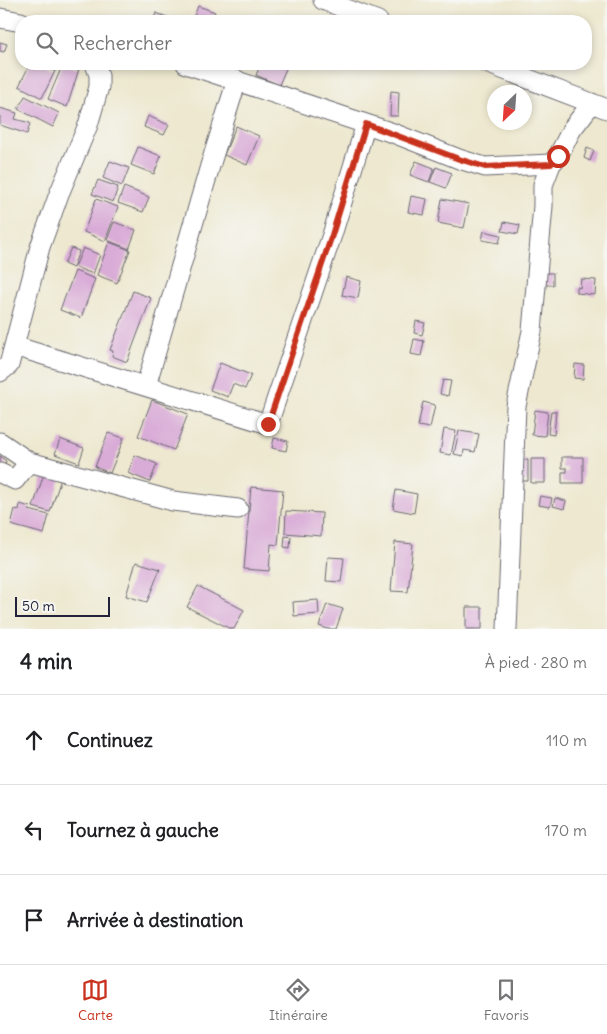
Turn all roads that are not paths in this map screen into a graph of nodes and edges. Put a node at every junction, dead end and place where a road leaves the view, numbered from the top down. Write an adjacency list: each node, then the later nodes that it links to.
1 (323, 0): 2 (street)
2 (362, 15)
3 (0, 18): 4 (street)
4 (15, 21)
5 (97, 70): 12 (street)
6 (205, 70): 8 (street)
7 (505, 70): 9 (street)
8 (237, 80): 10 (street); 14 (street)
9 (599, 106): 11 (street)
10 (366, 124): 11 (street); 14 (street)
11 (551, 164): 19 (street)
12 (14, 346): 13 (street); 14 (street)
13 (0, 372)
14 (146, 386)
15 (0, 442): 16 (street)
16 (30, 462): 17 (street); 18 (street)
17 (0, 473)
18 (238, 509)
19 (507, 629)

